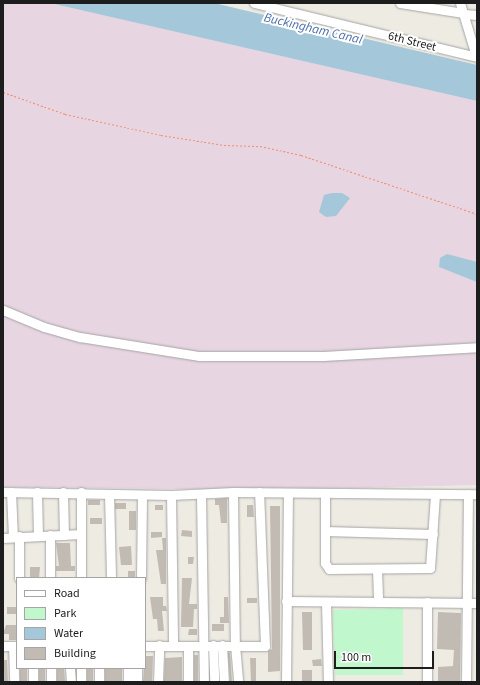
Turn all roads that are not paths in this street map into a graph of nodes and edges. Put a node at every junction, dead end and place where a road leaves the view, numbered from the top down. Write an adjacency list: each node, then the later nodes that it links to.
1 (254, 3): 8 (street, 6th Street)
2 (400, 3): 4 (street)
3 (460, 3): 5 (street)
4 (422, 5): 5 (street)
5 (464, 13): 6 (street); 7 (street)
6 (477, 15)
7 (473, 30): 8 (street)
8 (477, 56)
9 (3, 310): 10 (street)
10 (477, 347)
11 (7, 492): 12 (street); 31 (street)
12 (37, 492): 13 (street); 28 (street)
13 (63, 492): 14 (street); 30 (street)
14 (81, 492): 17 (street); 26 (street)
15 (233, 492): 16 (street); 24 (street); 47 (street)
16 (259, 492): 19 (street); 47 (street)
17 (109, 494): 18 (street); 37 (street)
18 (142, 494): 23 (street); 38 (street)
19 (288, 494): 20 (street); 39 (street)
20 (325, 494): 21 (street); 25 (street)
21 (435, 494): 22 (street); 27 (street)
22 (472, 494): 43 (street)
23 (171, 495): 24 (street); 52 (street)
24 (201, 495): 45 (street)
25 (325, 531): 27 (street); 33 (street)
26 (81, 534): 30 (street); 36 (street)
27 (433, 534): 33 (street)
28 (38, 535): 29 (street); 31 (street)
29 (50, 535): 30 (street); 35 (street)
30 (64, 535)
31 (16, 536): 32 (street); 34 (street)
32 (3, 538)
33 (377, 569): 41 (street)
34 (19, 577)
35 (50, 577)
36 (81, 577)
37 (111, 577)
38 (141, 577)
39 (286, 601): 40 (street); 75 (street)
40 (326, 602): 41 (street); 76 (street)
41 (378, 602): 42 (street)
42 (427, 602): 43 (street); 77 (street)
43 (465, 603): 44 (street); 78 (street)
44 (477, 603)
45 (203, 645): 46 (street); 53 (street); 71 (street)
46 (218, 645): 47 (street); 72 (street); 73 (street)
47 (235, 645): 74 (street)
48 (3, 646): 49 (street)
49 (15, 646): 61 (street)
50 (146, 646): 51 (street)
51 (159, 646): 52 (street); 69 (street)
52 (173, 646): 53 (street)
53 (188, 646): 70 (street)
54 (33, 669): 62 (street)
55 (51, 669): 63 (street)
56 (70, 669): 64 (street)
57 (81, 669): 65 (street)
58 (99, 669): 66 (street)
59 (128, 669): 67 (street)
60 (137, 669): 68 (street)
61 (14, 682)
62 (33, 682)
63 (51, 682)
64 (71, 682)
65 (81, 682)
66 (99, 682)
67 (128, 682)
68 (137, 682)
69 (158, 682)
70 (188, 682)
71 (204, 682)
72 (214, 682)
73 (224, 682)
74 (238, 682)
75 (286, 682)
76 (328, 682)
77 (427, 682)
78 (466, 682)

